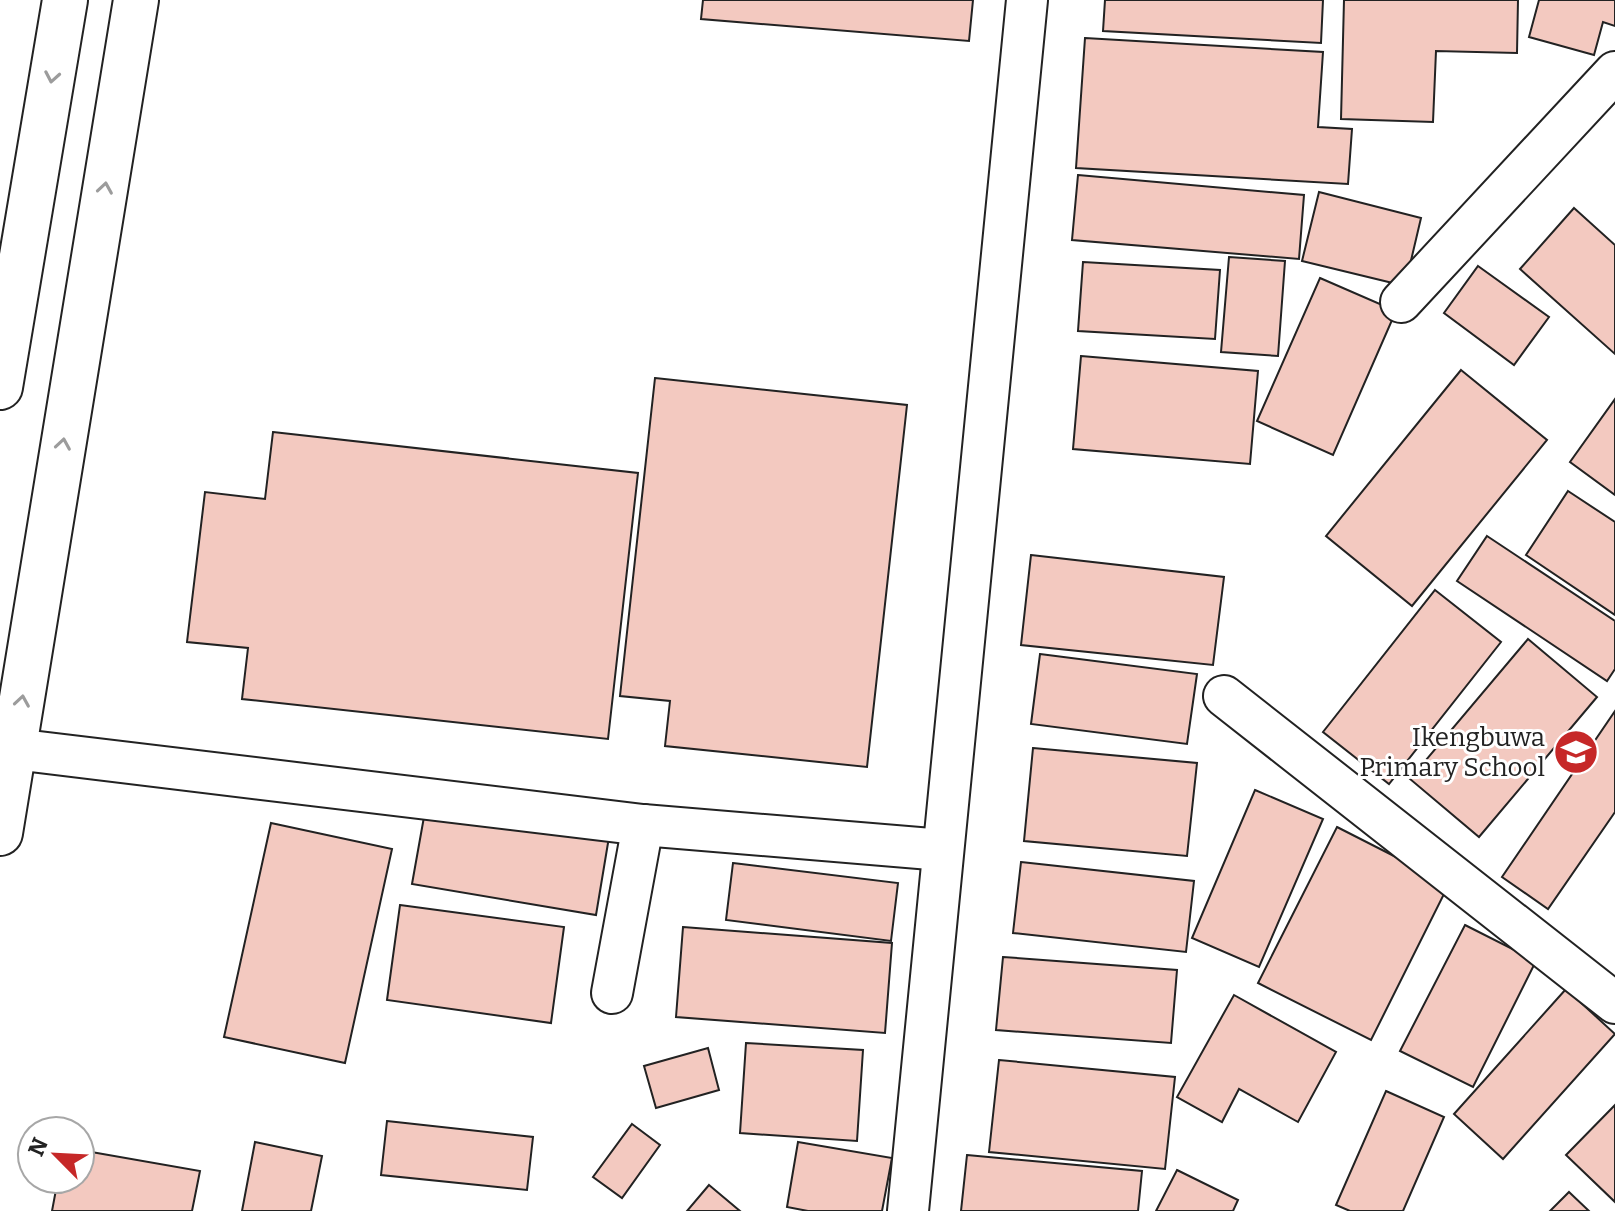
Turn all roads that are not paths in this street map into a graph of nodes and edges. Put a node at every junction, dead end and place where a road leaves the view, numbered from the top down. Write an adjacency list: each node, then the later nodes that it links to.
1 (1027, 0): 11 (street)
2 (64, 9): 3 (main road); 6 (main road, one-way to 6)
3 (134, 9): 8 (main road, one-way to 3)
4 (1615, 72): 5 (street)
5 (1401, 302)
6 (0, 387)
7 (1224, 696): 13 (street)
8 (14, 749): 9 (street); 10 (main road)
9 (643, 825): 11 (street); 12 (street)
10 (0, 833)
11 (943, 850): 14 (street)
12 (612, 993)
13 (1615, 1003)
14 (908, 1211)

